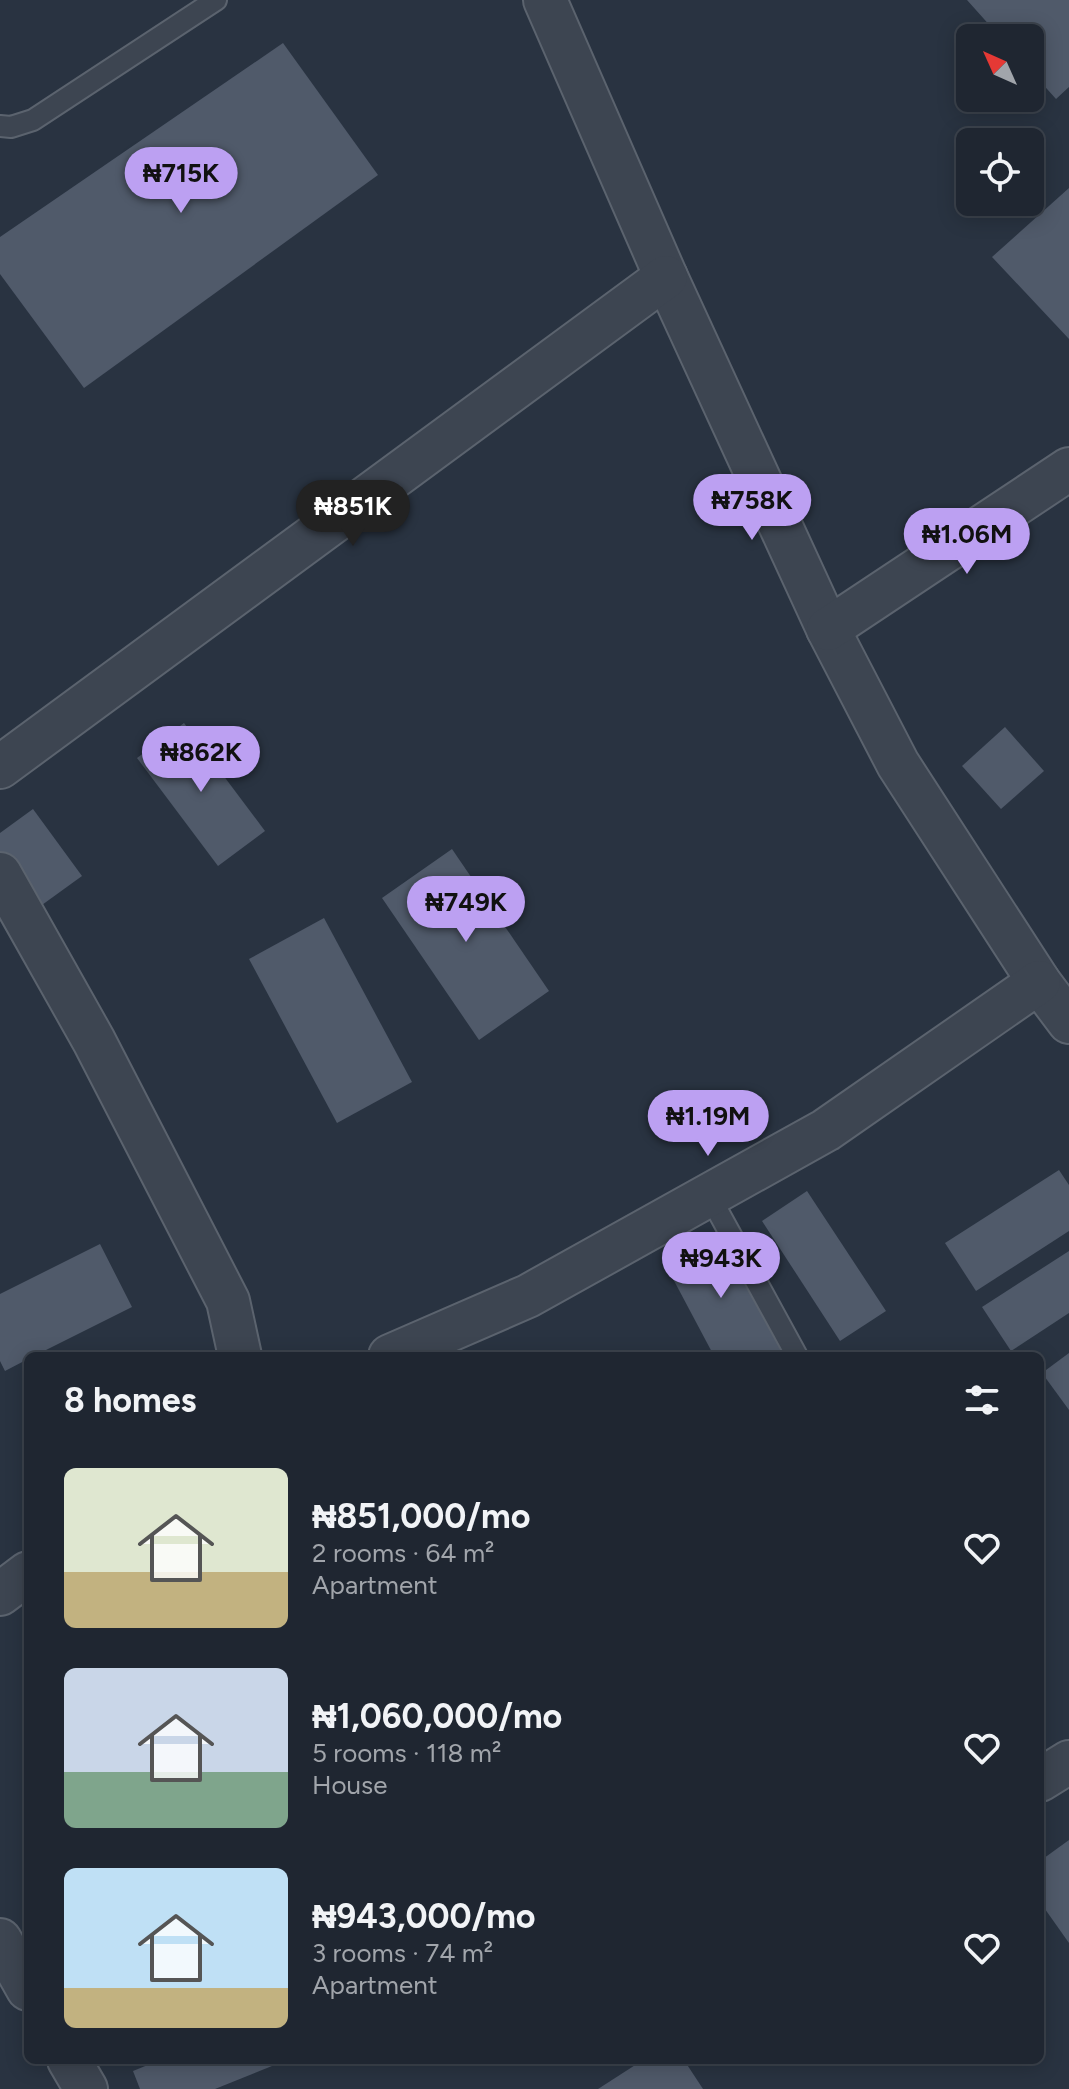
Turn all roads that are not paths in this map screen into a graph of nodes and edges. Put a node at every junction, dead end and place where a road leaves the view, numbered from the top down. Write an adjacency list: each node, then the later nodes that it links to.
1 (216, 0): 3 (lane)
2 (545, 0): 4 (street)
3 (0, 126)
4 (666, 277): 6 (street); 7 (street)
5 (1069, 469): 6 (street)
6 (828, 629): 9 (street)
7 (0, 767)
8 (0, 874): 12 (street)
9 (1039, 982): 10 (street); 11 (street)
10 (1069, 1022)
11 (709, 1195): 13 (street); 14 (lane)
12 (239, 1352)
13 (399, 1352)
14 (795, 1352)
15 (24, 1576): 16 (street)
16 (0, 1594)
17 (0, 1940): 18 (street)
18 (24, 1982)
19 (71, 2064): 20 (street)
20 (86, 2089)

